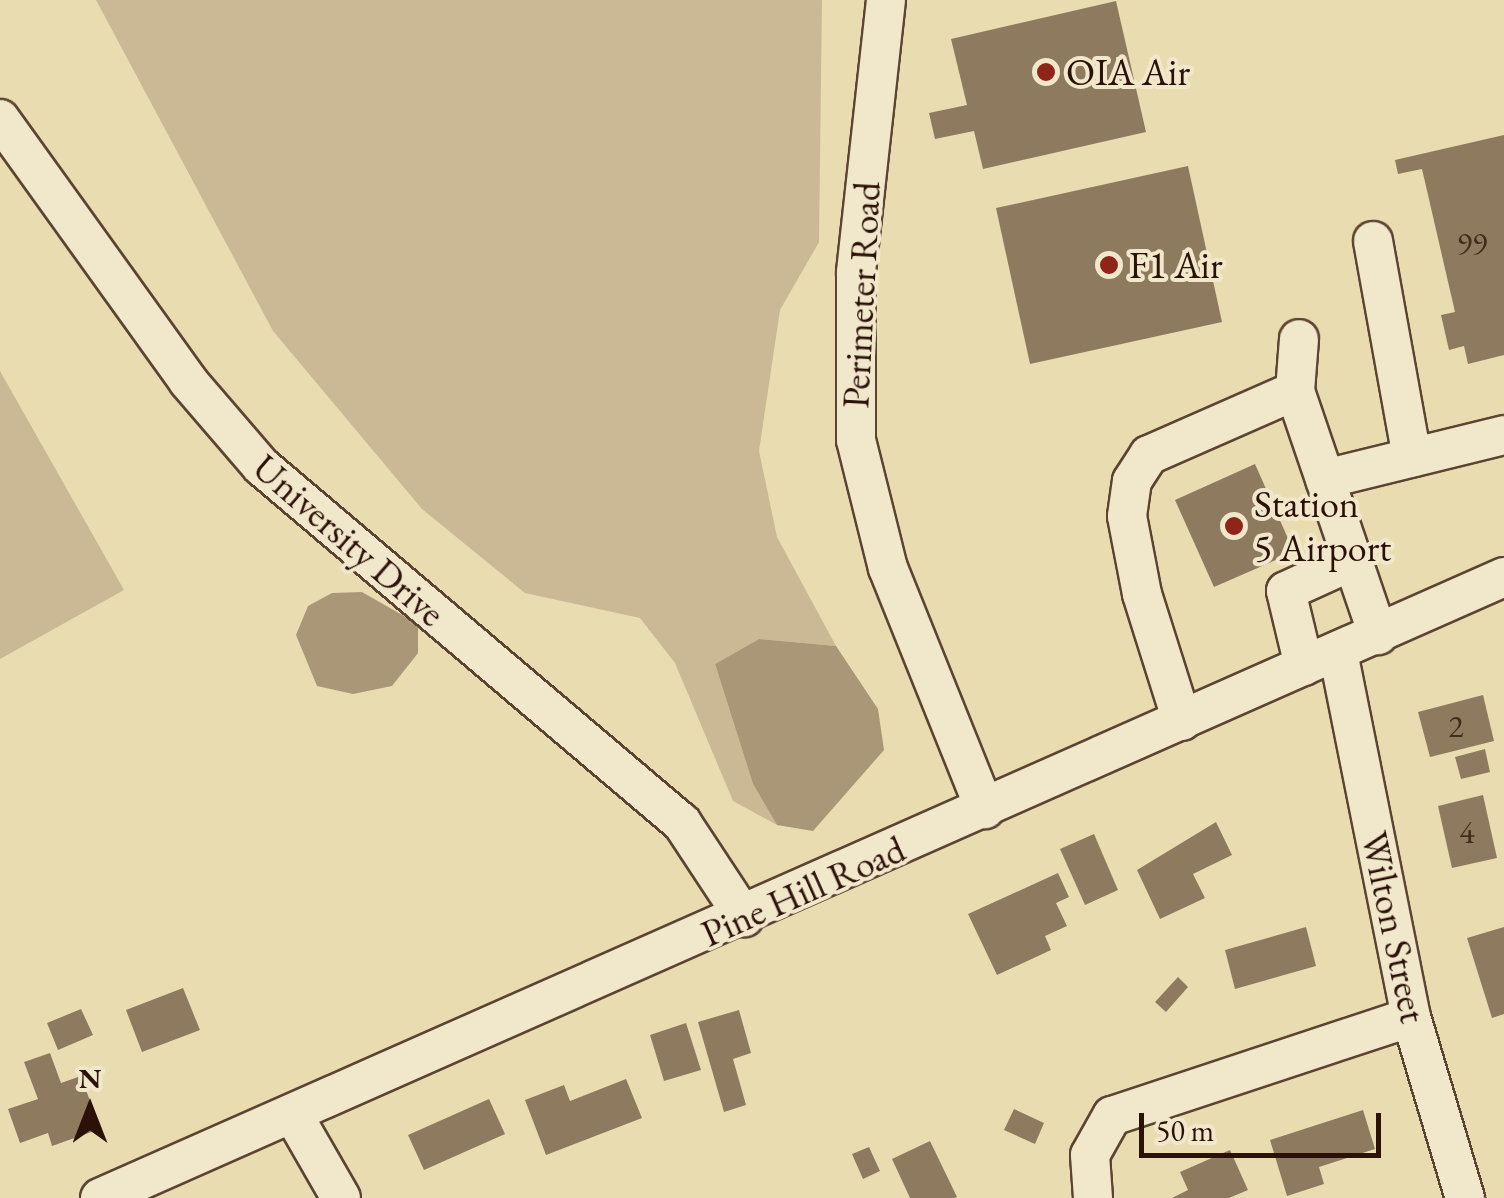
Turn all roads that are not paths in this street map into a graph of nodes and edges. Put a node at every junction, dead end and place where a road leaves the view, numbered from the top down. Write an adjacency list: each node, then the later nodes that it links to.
1 (886, 0): 14 (street, Perimeter Road)
2 (0, 119): 15 (street, University Drive)
3 (1373, 241): 7 (street)
4 (1299, 339): 5 (street)
5 (1295, 390): 8 (street); 13 (street)
6 (1504, 435): 7 (street)
7 (1412, 458): 8 (street)
8 (1325, 479): 9 (street)
9 (1354, 560): 11 (street); 12 (street, Wilton Street)
10 (1504, 577): 11 (street, Pine Hill Road)
11 (1378, 635): 12 (street, Pine Hill Road)
12 (1321, 659): 13 (street, Pine Hill Road); 16 (street, Wilton Street)
13 (1182, 721): 14 (street, Pine Hill Road)
14 (985, 809): 15 (street, Pine Hill Road)
15 (744, 917): 17 (street, Pine Hill Road)
16 (1411, 1017): 20 (street); 21 (street, Wilton Street)
17 (295, 1118): 18 (street, Pine Hill Road); 19 (street)
18 (100, 1198)
19 (342, 1198)
20 (1093, 1198)
21 (1465, 1198)

